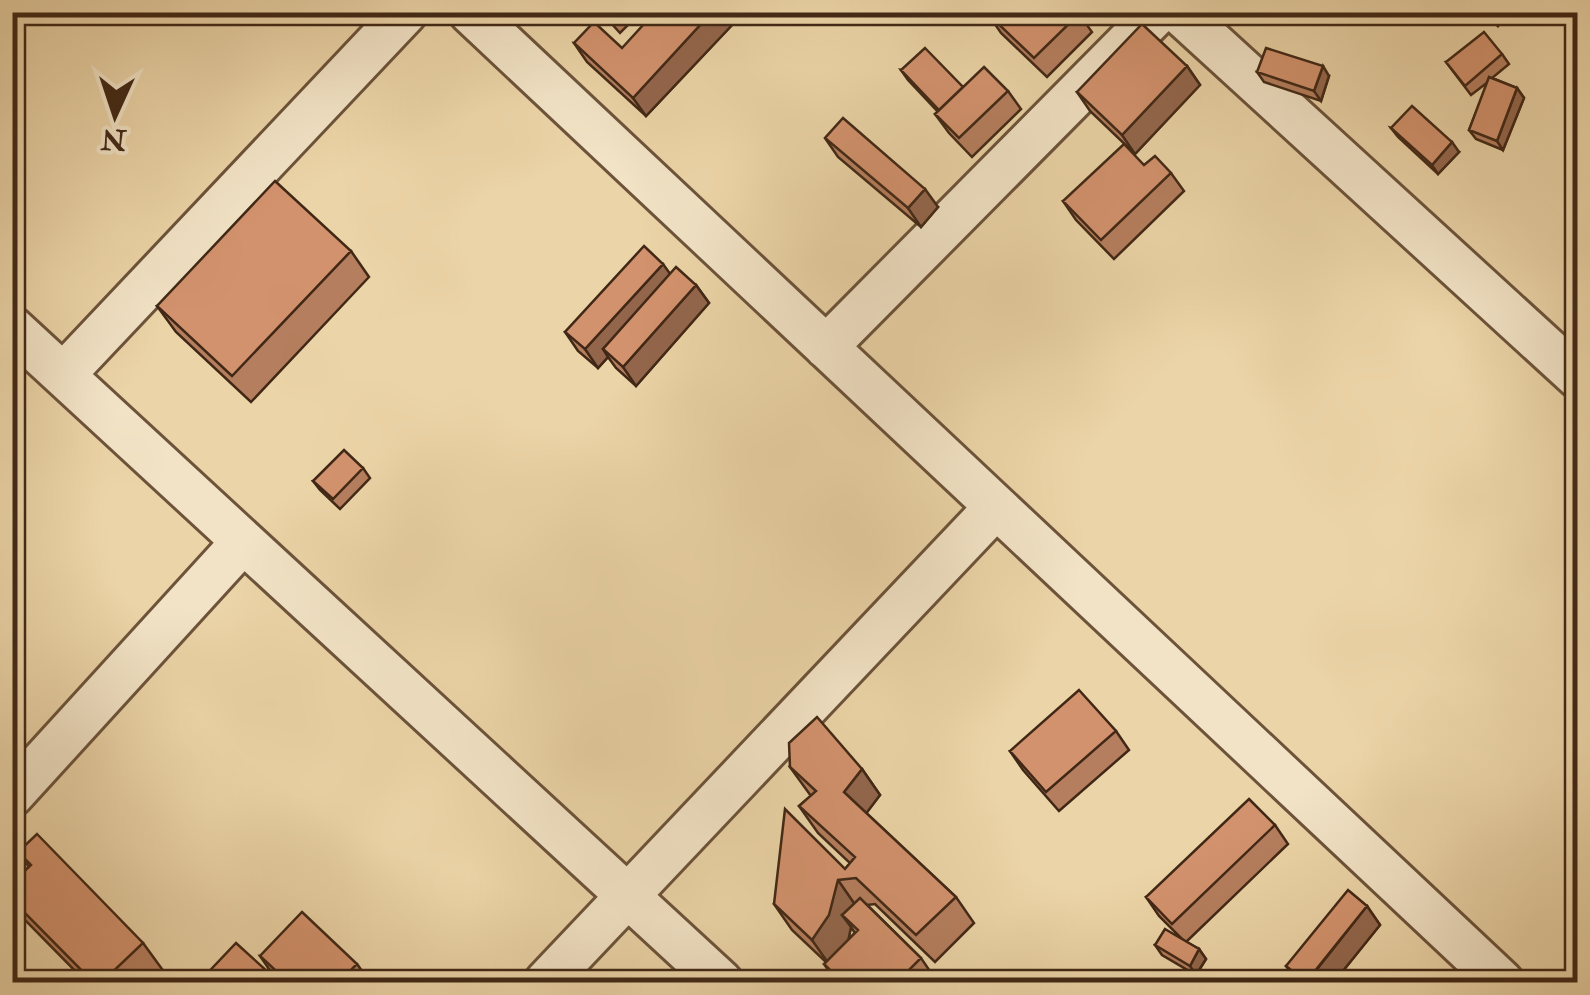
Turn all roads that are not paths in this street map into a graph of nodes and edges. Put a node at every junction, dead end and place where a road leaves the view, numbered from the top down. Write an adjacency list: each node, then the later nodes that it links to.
1 (406, 12): 7 (street)
2 (470, 12): 6 (street)
3 (1158, 12): 6 (street)
4 (1179, 12): 8 (street)
5 (12, 328): 7 (street)
6 (826, 347): 9 (street)
7 (63, 376): 10 (street)
8 (1578, 377)
9 (996, 506): 12 (street); 15 (street)
10 (242, 542): 11 (street); 12 (street)
11 (12, 795)
12 (627, 894): 13 (street); 14 (street)
13 (546, 982)
14 (721, 982)
15 (1502, 982)

